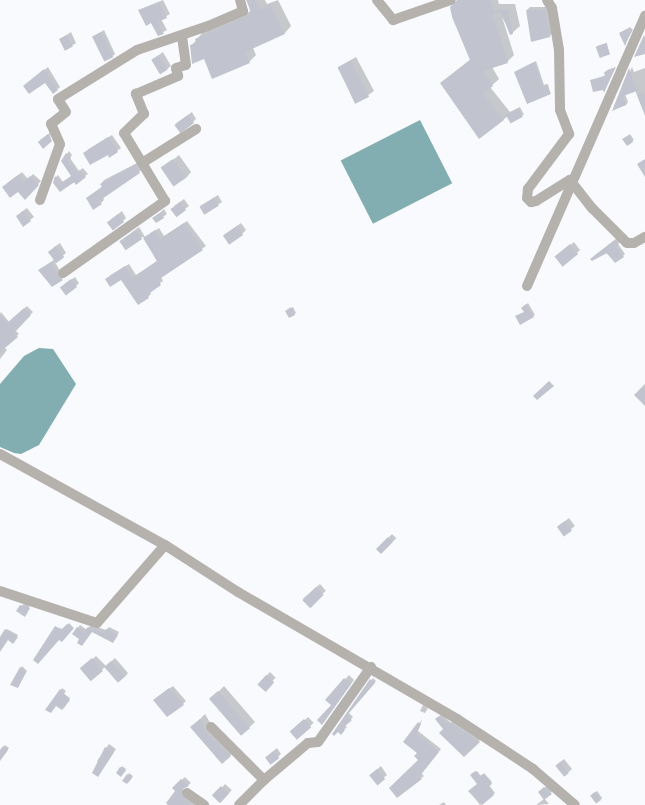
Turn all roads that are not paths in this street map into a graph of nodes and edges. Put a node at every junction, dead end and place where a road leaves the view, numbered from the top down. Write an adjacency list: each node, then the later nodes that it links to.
1 (240, 0): 6 (street)
2 (377, 0): 3 (street)
3 (451, 0)
4 (547, 0): 10 (street)
5 (645, 16): 12 (street)
6 (182, 35): 8 (street); 9 (street)
7 (196, 129): 8 (street)
8 (142, 163): 11 (street)
9 (40, 200)
10 (645, 237)
11 (63, 273)
12 (527, 286)
13 (0, 454): 14 (street)
14 (165, 545): 15 (street); 16 (street)
15 (0, 591)
16 (371, 667): 18 (street); 22 (street)
17 (211, 727): 18 (street)
18 (264, 780): 21 (street)
19 (187, 793): 20 (street)
20 (204, 805)
21 (239, 805)
22 (575, 805)

